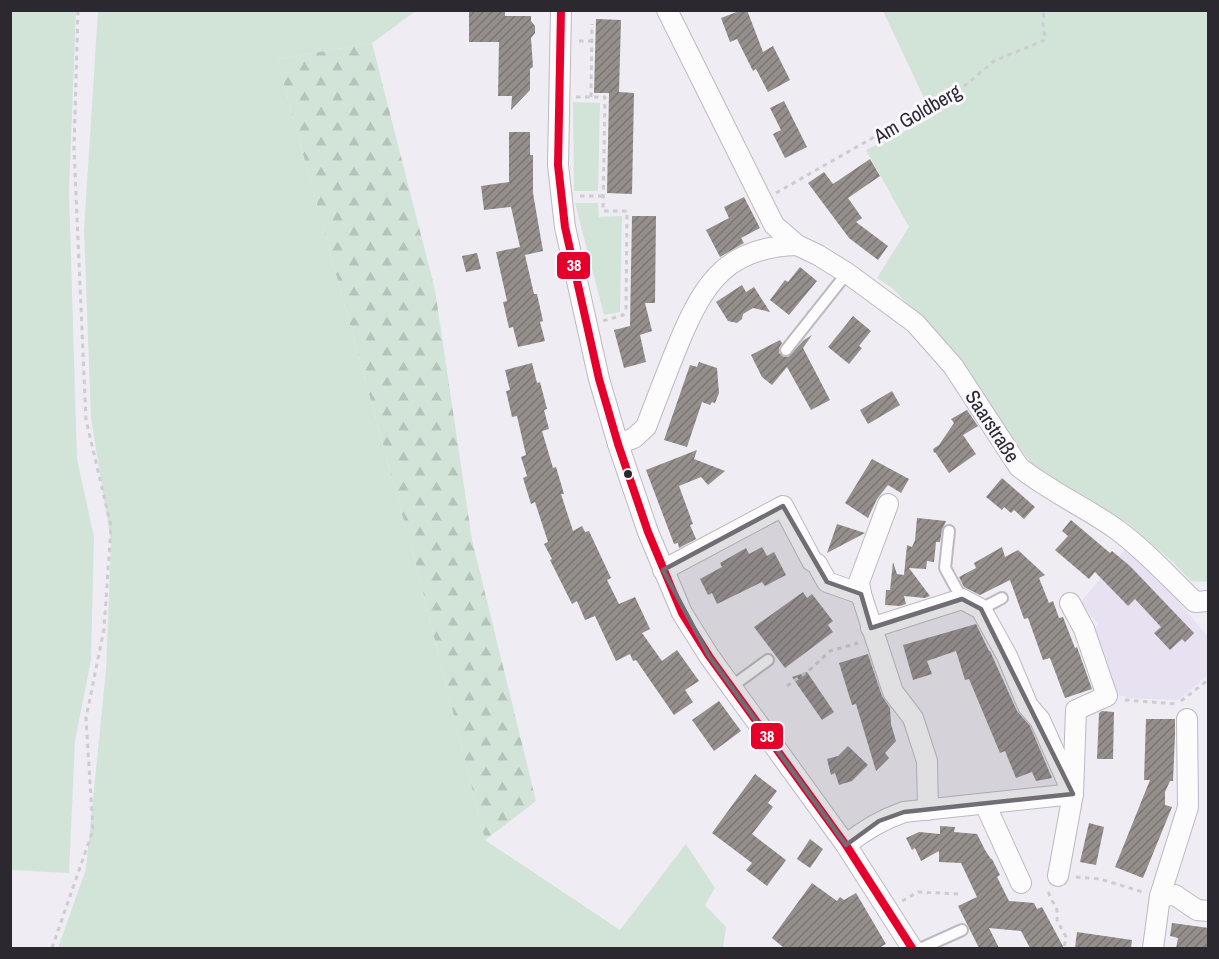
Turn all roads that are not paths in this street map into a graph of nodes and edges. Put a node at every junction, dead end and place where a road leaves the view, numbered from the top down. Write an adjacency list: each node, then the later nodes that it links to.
1 (561, 10): 6 (street)
2 (667, 10): 3 (street, Saarstraße)
3 (797, 245): 4 (street, Saarstraße); 6 (street)
4 (847, 273): 5 (lane); 13 (street, Saarstraße)
5 (786, 350)
6 (618, 444): 9 (street)
7 (888, 504): 10 (street)
8 (949, 531): 12 (lane)
9 (663, 570): 10 (street); 18 (street)
10 (861, 594): 16 (street)
11 (1002, 598): 15 (lane)
12 (962, 599): 15 (street); 16 (street)
13 (1209, 601)
14 (1070, 603): 20 (street)
15 (981, 609): 20 (street)
16 (873, 633): 22 (street)
17 (768, 660): 18 (lane)
18 (731, 687): 23 (street)
19 (1182, 712): 26 (street)
20 (1073, 794): 21 (street); 24 (street)
21 (985, 804): 22 (street); 25 (street)
22 (927, 810): 23 (street)
23 (846, 845): 29 (street)
24 (1058, 876)
25 (1021, 883)
26 (1160, 896): 27 (street); 31 (street)
27 (1209, 911)
28 (962, 930): 30 (lane)
29 (912, 948)
30 (922, 948)
31 (1154, 948)

